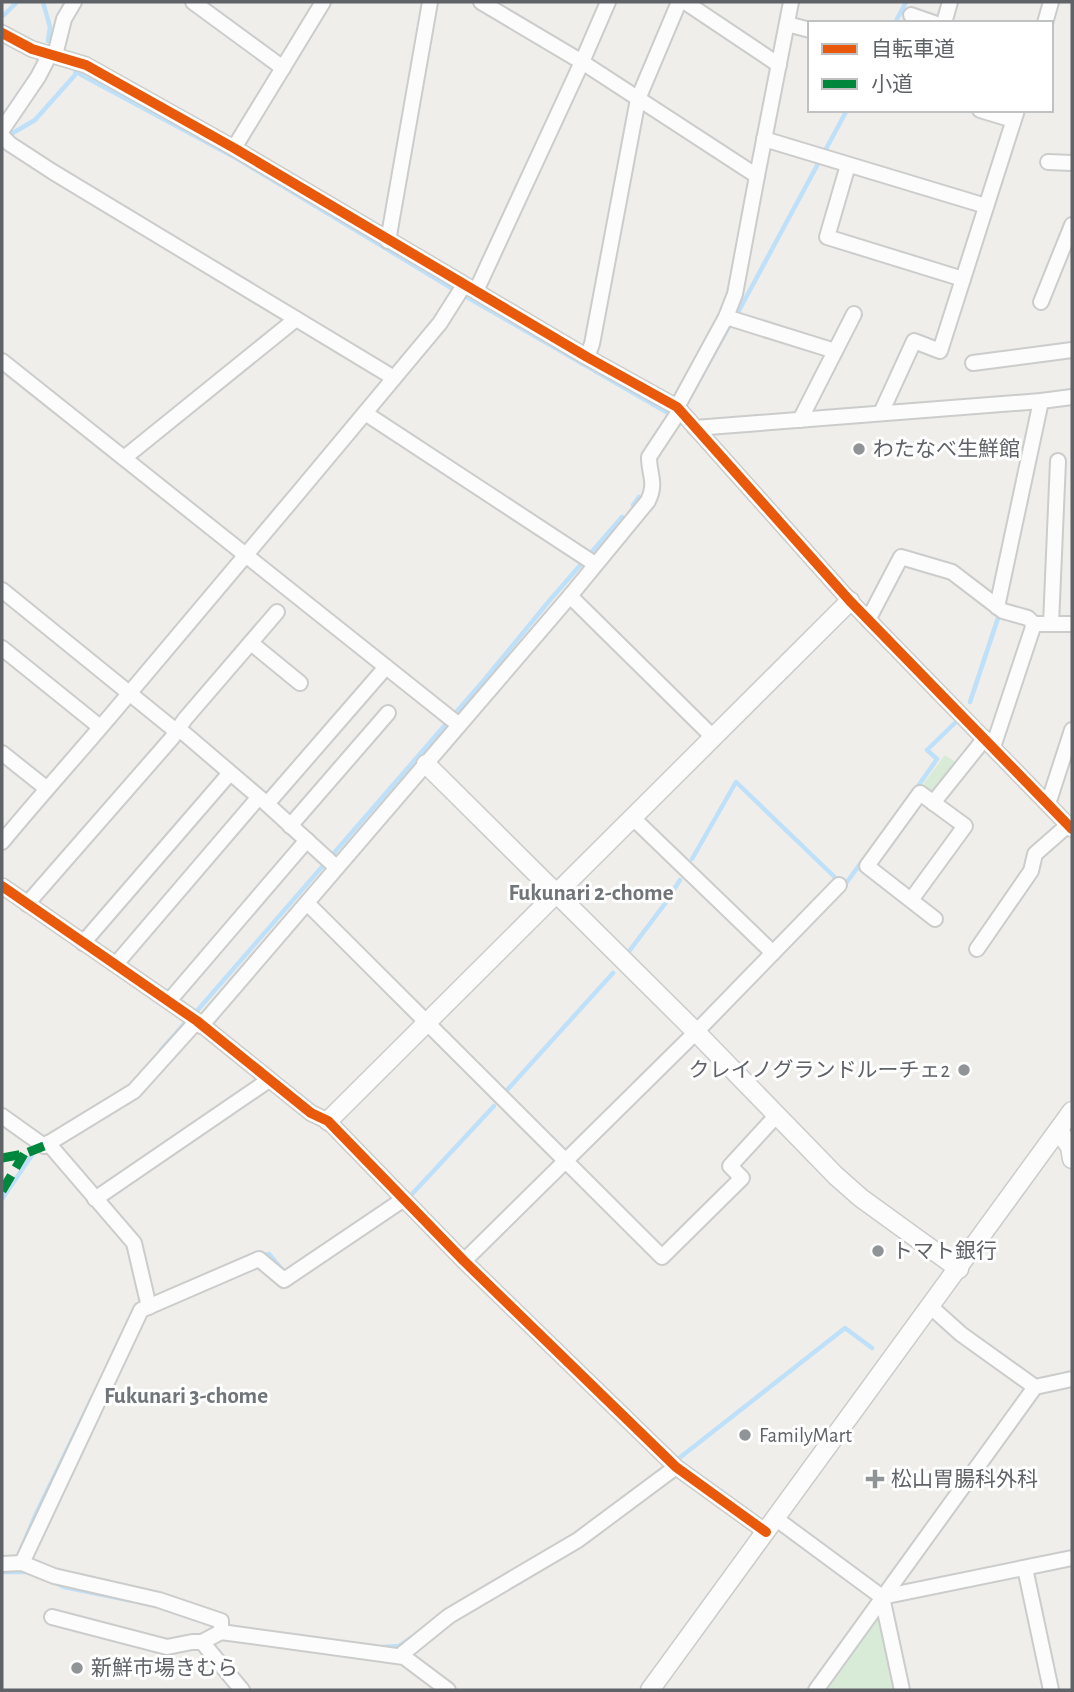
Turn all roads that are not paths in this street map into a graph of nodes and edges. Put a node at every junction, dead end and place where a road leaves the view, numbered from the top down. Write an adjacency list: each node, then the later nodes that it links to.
1 (74, 2): 20 (street)
2 (193, 2): 23 (street)
3 (323, 2): 23 (street)
4 (430, 2): 36 (street)
5 (481, 2): 21 (street)
6 (608, 2): 21 (street)
7 (679, 2): 24 (street)
8 (685, 2): 22 (street)
9 (791, 2): 17 (street)
10 (950, 2): 15 (street)
11 (1035, 2): 12 (street)
12 (1050, 4): 16 (street)
13 (911, 15): 14 (street)
14 (928, 21)
15 (945, 21)
16 (1046, 21)
17 (787, 24): 18 (street); 22 (street)
18 (808, 29)
19 (2, 33): 20 (street)
20 (52, 55): 27 (street); 29 (street)
21 (582, 62): 24 (street); 38 (street)
22 (779, 65): 28 (street)
23 (283, 68): 29 (street)
24 (638, 99): 33 (street); 45 (street)
25 (994, 112): 26 (street)
26 (1015, 115): 34 (street)
27 (3, 135): 42 (street)
28 (764, 139): 32 (street); 33 (street)
29 (234, 148): 36 (street)
30 (1048, 162): 31 (street)
31 (1072, 163)
32 (848, 165): 34 (street); 37 (street)
33 (757, 176): 41 (street)
34 (986, 206): 37 (street)
35 (1072, 225): 39 (street)
36 (388, 241): 38 (street)
37 (963, 279): 53 (street)
38 (464, 291): 45 (street); 48 (street)
39 (1041, 302)
40 (854, 314): 44 (street)
41 (732, 318): 44 (street); 51 (street)
42 (296, 319): 48 (street); 56 (street)
43 (1072, 350): 47 (street)
44 (835, 351): 54 (street)
45 (587, 357): 51 (street)
46 (2, 360): 56 (street)
47 (973, 363)
48 (394, 378): 52 (street)
49 (1072, 397): 50 (street)
50 (1041, 401): 53 (street); 63 (street)
51 (678, 409): 55 (street); 59 (street)
52 (365, 413): 58 (street); 59 (street)
53 (881, 413): 54 (street)
54 (800, 420): 55 (street)
55 (695, 429): 62 (street)
56 (124, 458): 58 (street)
57 (1058, 461): 67 (street)
58 (246, 555): 71 (street); 73 (street)
59 (590, 560): 61 (street)
60 (2, 590): 73 (street)
61 (570, 596): 75 (street); 79 (street)
62 (850, 601): 65 (street); 79 (street)
63 (997, 607): 65 (street); 66 (street)
64 (277, 612): 69 (street)
65 (868, 620): 80 (street)
66 (1034, 624): 67 (street); 80 (street)
67 (1051, 624): 68 (street)
68 (1072, 624)
69 (251, 643): 72 (street); 77 (street)
70 (2, 648): 76 (street)
71 (386, 667): 75 (street); 85 (street)
72 (300, 683)
73 (130, 693): 76 (street); 77 (street)
74 (388, 713): 89 (street)
75 (453, 721): 82 (street)
76 (100, 727): 84 (street)
77 (177, 730): 83 (street); 99 (street)
78 (1072, 730): 87 (street)
79 (714, 737): 88 (street)
80 (989, 743): 86 (street); 87 (street)
81 (2, 753): 84 (street)
82 (426, 764): 93 (street); 96 (street)
83 (230, 773): 85 (street); 101 (street)
84 (46, 788): 92 (street)
85 (262, 801): 89 (street); 104 (street)
86 (933, 803): 97 (street); 97 (street)
87 (1048, 804): 90 (street)
88 (633, 818): 96 (street); 103 (street)
89 (290, 825): 91 (street)
90 (1070, 827): 102 (street)
91 (307, 841): 93 (street); 105 (street)
92 (2, 842)
93 (331, 862): 98 (street)
94 (839, 884): 103 (street)
95 (2, 886): 99 (street)
96 (556, 894): 107 (street); 108 (street)
97 (911, 900): 100 (street)
98 (307, 903): 106 (street); 107 (street)
99 (27, 904): 101 (street)
100 (935, 919)
101 (83, 943): 104 (street)
102 (977, 949)
103 (773, 953): 108 (street)
104 (116, 964): 105 (street)
105 (169, 1001): 106 (street)
106 (199, 1023): 109 (street); 115 (street)
107 (427, 1023): 113 (street); 117 (street)
108 (696, 1032): 111 (street); 117 (street)
109 (269, 1080): 113 (street); 118 (street)
110 (1072, 1111): 114 (street)
111 (777, 1115): 117 (street); 121 (street)
112 (2, 1116): 115 (street)
113 (328, 1121): 119 (street)
114 (1059, 1131): 116 (street); 121 (street)
115 (48, 1143): 118 (street)
116 (1072, 1159)
117 (565, 1162): 120 (street)
118 (96, 1199): 122 (street)
119 (404, 1199): 120 (street); 122 (street)
120 (464, 1261): 126 (street)
121 (959, 1269): 123 (street)
122 (149, 1307): 129 (street)
123 (931, 1307): 125 (street); 127 (street)
124 (1072, 1378): 125 (street)
125 (1035, 1387): 132 (street)
126 (676, 1467): 127 (street); 136 (street)
127 (771, 1525): 132 (street); 139 (street)
128 (1072, 1558): 131 (street)
129 (22, 1563): 130 (street); 134 (street)
130 (2, 1564)
131 (1025, 1568): 132 (street); 142 (street)
132 (883, 1597): 140 (street); 141 (street)
133 (52, 1617): 135 (street)
134 (221, 1628): 135 (street); 136 (street)
135 (202, 1642): 137 (street)
136 (404, 1657): 138 (street)
137 (242, 1690)
138 (448, 1690)
139 (650, 1690)
140 (816, 1690)
141 (902, 1690)
142 (1051, 1690)

